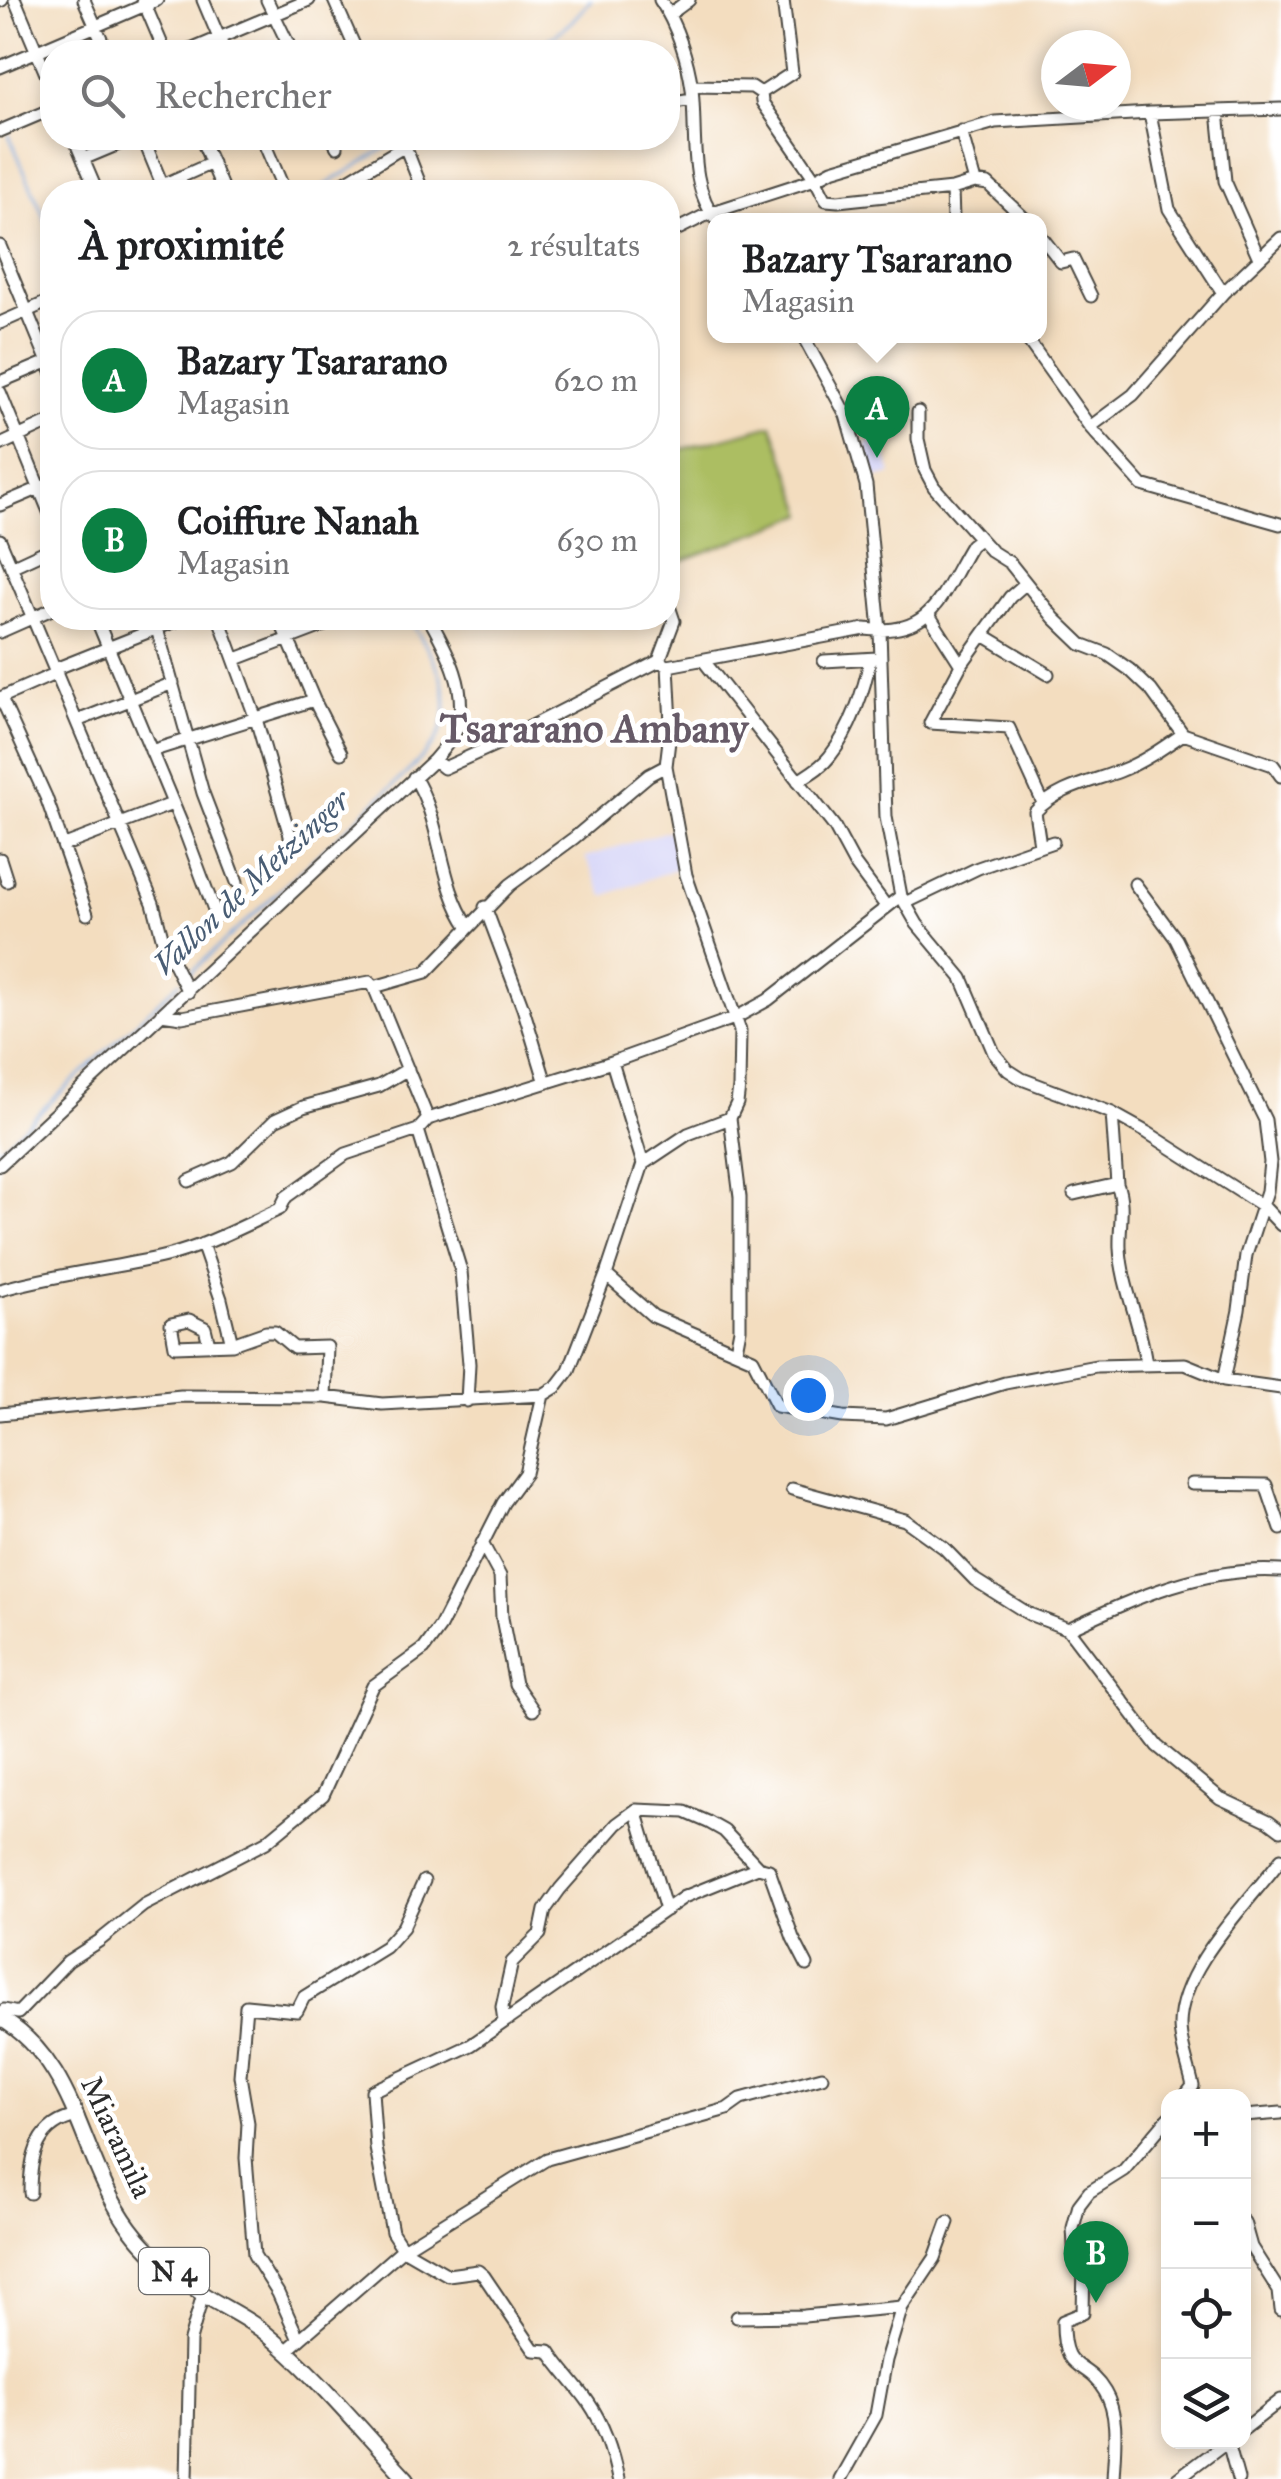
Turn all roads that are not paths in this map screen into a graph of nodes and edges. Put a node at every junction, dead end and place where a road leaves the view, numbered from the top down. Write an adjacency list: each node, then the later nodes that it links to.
1 (15, 0): 24 (street)
2 (84, 0): 13 (street)
3 (203, 0): 14 (street)
4 (267, 0): 12 (street)
5 (309, 0): 12 (street)
6 (334, 0): 20 (street)
7 (660, 0): 11 (street)
8 (689, 0): 11 (street)
9 (783, 0): 28 (street)
10 (148, 2): 13 (street); 17 (street)
11 (670, 14): 21 (street)
12 (274, 15): 14 (street); 19 (street)
13 (96, 26): 15 (street); 16 (street)
14 (219, 38): 18 (street)
15 (64, 40)
16 (101, 40)
17 (161, 40)
18 (214, 40)
19 (286, 40)
20 (352, 40)
21 (677, 40)
22 (680, 49): 27 (street)
23 (40, 51): 24 (street)
24 (37, 52): 25 (street); 26 (street)
25 (40, 59)
26 (0, 68)
27 (692, 92): 28 (street); 29 (street); 55 (street)
28 (761, 92): 45 (street)
29 (680, 97)
30 (1281, 109): 31 (street)
31 (1218, 111): 32 (street); 64 (street)
32 (1150, 113): 35 (street); 65 (street)
33 (40, 114): 34 (street)
34 (0, 131)
35 (961, 132): 45 (street); 53 (street)
36 (79, 150): 43 (street)
37 (103, 150): 43 (street)
38 (148, 150): 47 (street)
39 (206, 150): 44 (street)
40 (267, 150): 50 (street)
41 (398, 150): 51 (street)
42 (407, 150): 52 (street)
43 (83, 158): 46 (street)
44 (212, 163): 48 (street); 49 (street)
45 (815, 178): 54 (street); 56 (street)
46 (92, 180)
47 (160, 180)
48 (181, 180)
49 (219, 180)
50 (280, 180)
51 (350, 180)
52 (418, 180)
53 (975, 182): 54 (street); 58 (street)
54 (952, 189): 57 (street)
55 (711, 213)
56 (723, 213)
57 (953, 213)
58 (1019, 213)
59 (707, 219): 60 (street)
60 (680, 229)
61 (1280, 243): 64 (street)
62 (1047, 244): 66 (street)
63 (1, 252): 68 (street)
64 (1259, 258): 65 (street)
65 (1223, 293): 78 (street)
66 (1091, 296)
67 (40, 306): 68 (street)
68 (28, 311): 69 (street); 70 (street)
69 (0, 322)
70 (40, 339)
71 (807, 343): 100 (street)
72 (1031, 343): 78 (street)
73 (40, 369): 74 (street)
74 (0, 382)
75 (0, 392): 79 (street)
76 (918, 412): 84 (street)
77 (40, 427): 79 (street)
78 (1090, 427): 83 (street)
79 (19, 436): 80 (street); 81 (street)
80 (0, 444)
81 (40, 488): 82 (street)
82 (0, 505)
83 (1280, 524)
84 (979, 538): 88 (street); 90 (street)
85 (0, 540): 87 (street)
86 (40, 554): 87 (street)
87 (11, 567): 91 (street)
88 (1025, 584): 102 (street); 119 (street)
89 (40, 615): 91 (street)
90 (929, 616): 100 (street); 110 (street)
91 (32, 618): 101 (street); 111 (street)
92 (101, 630): 104 (street)
93 (140, 630): 104 (street)
94 (158, 630): 113 (street)
95 (224, 630): 106 (street)
96 (284, 630): 103 (street)
97 (312, 630): 103 (street)
98 (436, 630): 123 (street)
99 (672, 630): 109 (street)
100 (880, 630): 105 (street); 107 (street)
101 (0, 632)
102 (985, 636): 110 (street); 112 (street)
103 (288, 639): 106 (street); 115 (street)
104 (108, 646): 111 (street); 116 (street)
105 (876, 658): 108 (street); 127 (street); 137 (street)
106 (236, 659): 117 (street)
107 (703, 660): 109 (street); 127 (street)
108 (824, 661)
109 (664, 664): 123 (street); 124 (street)
110 (961, 665): 128 (street)
111 (56, 671): 114 (street); 118 (street)
112 (1048, 674)
113 (173, 683): 116 (street); 120 (street)
114 (1, 698): 131 (street)
115 (314, 700): 117 (street); 122 (street)
116 (128, 701): 118 (street); 121 (street)
117 (256, 719): 120 (street); 132 (street)
118 (77, 721): 130 (street)
119 (1183, 734): 125 (street); 128 (street)
120 (188, 741): 121 (street); 135 (street)
121 (151, 751): 129 (street)
122 (341, 753)
123 (434, 760): 126 (street)
124 (666, 766): 139 (street); 146 (street)
125 (1281, 776)
126 (414, 777): 142 (street); 144 (street)
127 (798, 781): 138 (street)
128 (1043, 802): 137 (street)
129 (172, 804): 130 (street); 141 (street)
130 (120, 824): 131 (street); 144 (street)
131 (64, 845): 140 (street)
132 (293, 846)
133 (0, 859): 134 (street)
134 (7, 881)
135 (237, 882)
136 (1134, 884): 159 (street)
137 (903, 899): 138 (street); 150 (street)
138 (886, 906): 146 (street)
139 (485, 907): 142 (street); 149 (street)
140 (87, 914)
141 (216, 915)
142 (469, 927): 143 (street)
143 (374, 987): 145 (street); 148 (street)
144 (188, 992): 145 (street)
145 (161, 1014): 155 (street)
146 (737, 1017): 147 (street); 151 (street)
147 (612, 1062): 149 (street); 154 (street)
148 (408, 1070): 152 (street); 156 (street)
149 (545, 1080): 152 (street)
150 (1112, 1112): 157 (street); 159 (street)
151 (730, 1118): 154 (street); 166 (street)
152 (428, 1119): 153 (street)
153 (418, 1130): 161 (street); 172 (street)
154 (643, 1164): 162 (street)
155 (0, 1166)
156 (189, 1182)
157 (1117, 1184): 158 (street); 167 (street)
158 (1074, 1194)
159 (1264, 1207): 160 (street); 168 (street)
160 (1281, 1225)
161 (202, 1244): 163 (street); 165 (street)
162 (606, 1275): 166 (street); 170 (street)
163 (0, 1290)
164 (209, 1344): 165 (street)
165 (232, 1344): 171 (street)
166 (736, 1350): 167 (street)
167 (1146, 1366): 168 (street)
168 (1224, 1380): 169 (street)
169 (1281, 1388)
170 (543, 1395): 172 (street); 177 (street)
171 (326, 1398): 172 (street); 173 (street)
172 (467, 1401)
173 (0, 1414)
174 (1192, 1484): 176 (street)
175 (792, 1489): 179 (street)
176 (1281, 1530)
177 (482, 1544): 180 (street); 188 (street)
178 (1281, 1571): 179 (street)
179 (1068, 1629): 182 (street)
180 (533, 1710)
181 (636, 1810): 184 (street); 186 (street); 189 (street)
182 (1281, 1830)
183 (1281, 1859): 191 (street)
184 (758, 1867): 186 (street); 187 (street)
185 (424, 1882): 204 (street)
186 (666, 1910): 189 (street)
187 (807, 1965)
188 (0, 2018): 194 (main road, Miaramila / N 4)
189 (504, 2021): 199 (street)
190 (822, 2077): 199 (street)
191 (1189, 2089)
192 (1281, 2113): 193 (street)
193 (1251, 2115)
194 (78, 2116): 196 (street); 200 (main road, Miaramila / N 4)
195 (1161, 2126): 214 (street)
196 (30, 2193)
197 (948, 2222): 201 (street)
198 (1251, 2245): 202 (street)
199 (403, 2249): 204 (street); 212 (street)
200 (203, 2294): 205 (main road, Miaramila / N 4); 210 (street)
201 (902, 2307): 203 (street); 213 (street)
202 (1281, 2310)
203 (737, 2317)
204 (299, 2340): 205 (street)
205 (286, 2351): 211 (main road, Miaramila / N 4)
206 (1281, 2400): 207 (street)
207 (1251, 2423)
208 (1218, 2449): 215 (street)
209 (1230, 2449): 216 (street)
210 (187, 2479)
211 (407, 2479)
212 (618, 2479)
213 (840, 2479)
214 (1113, 2479)
215 (1177, 2479)
216 (1238, 2479)

